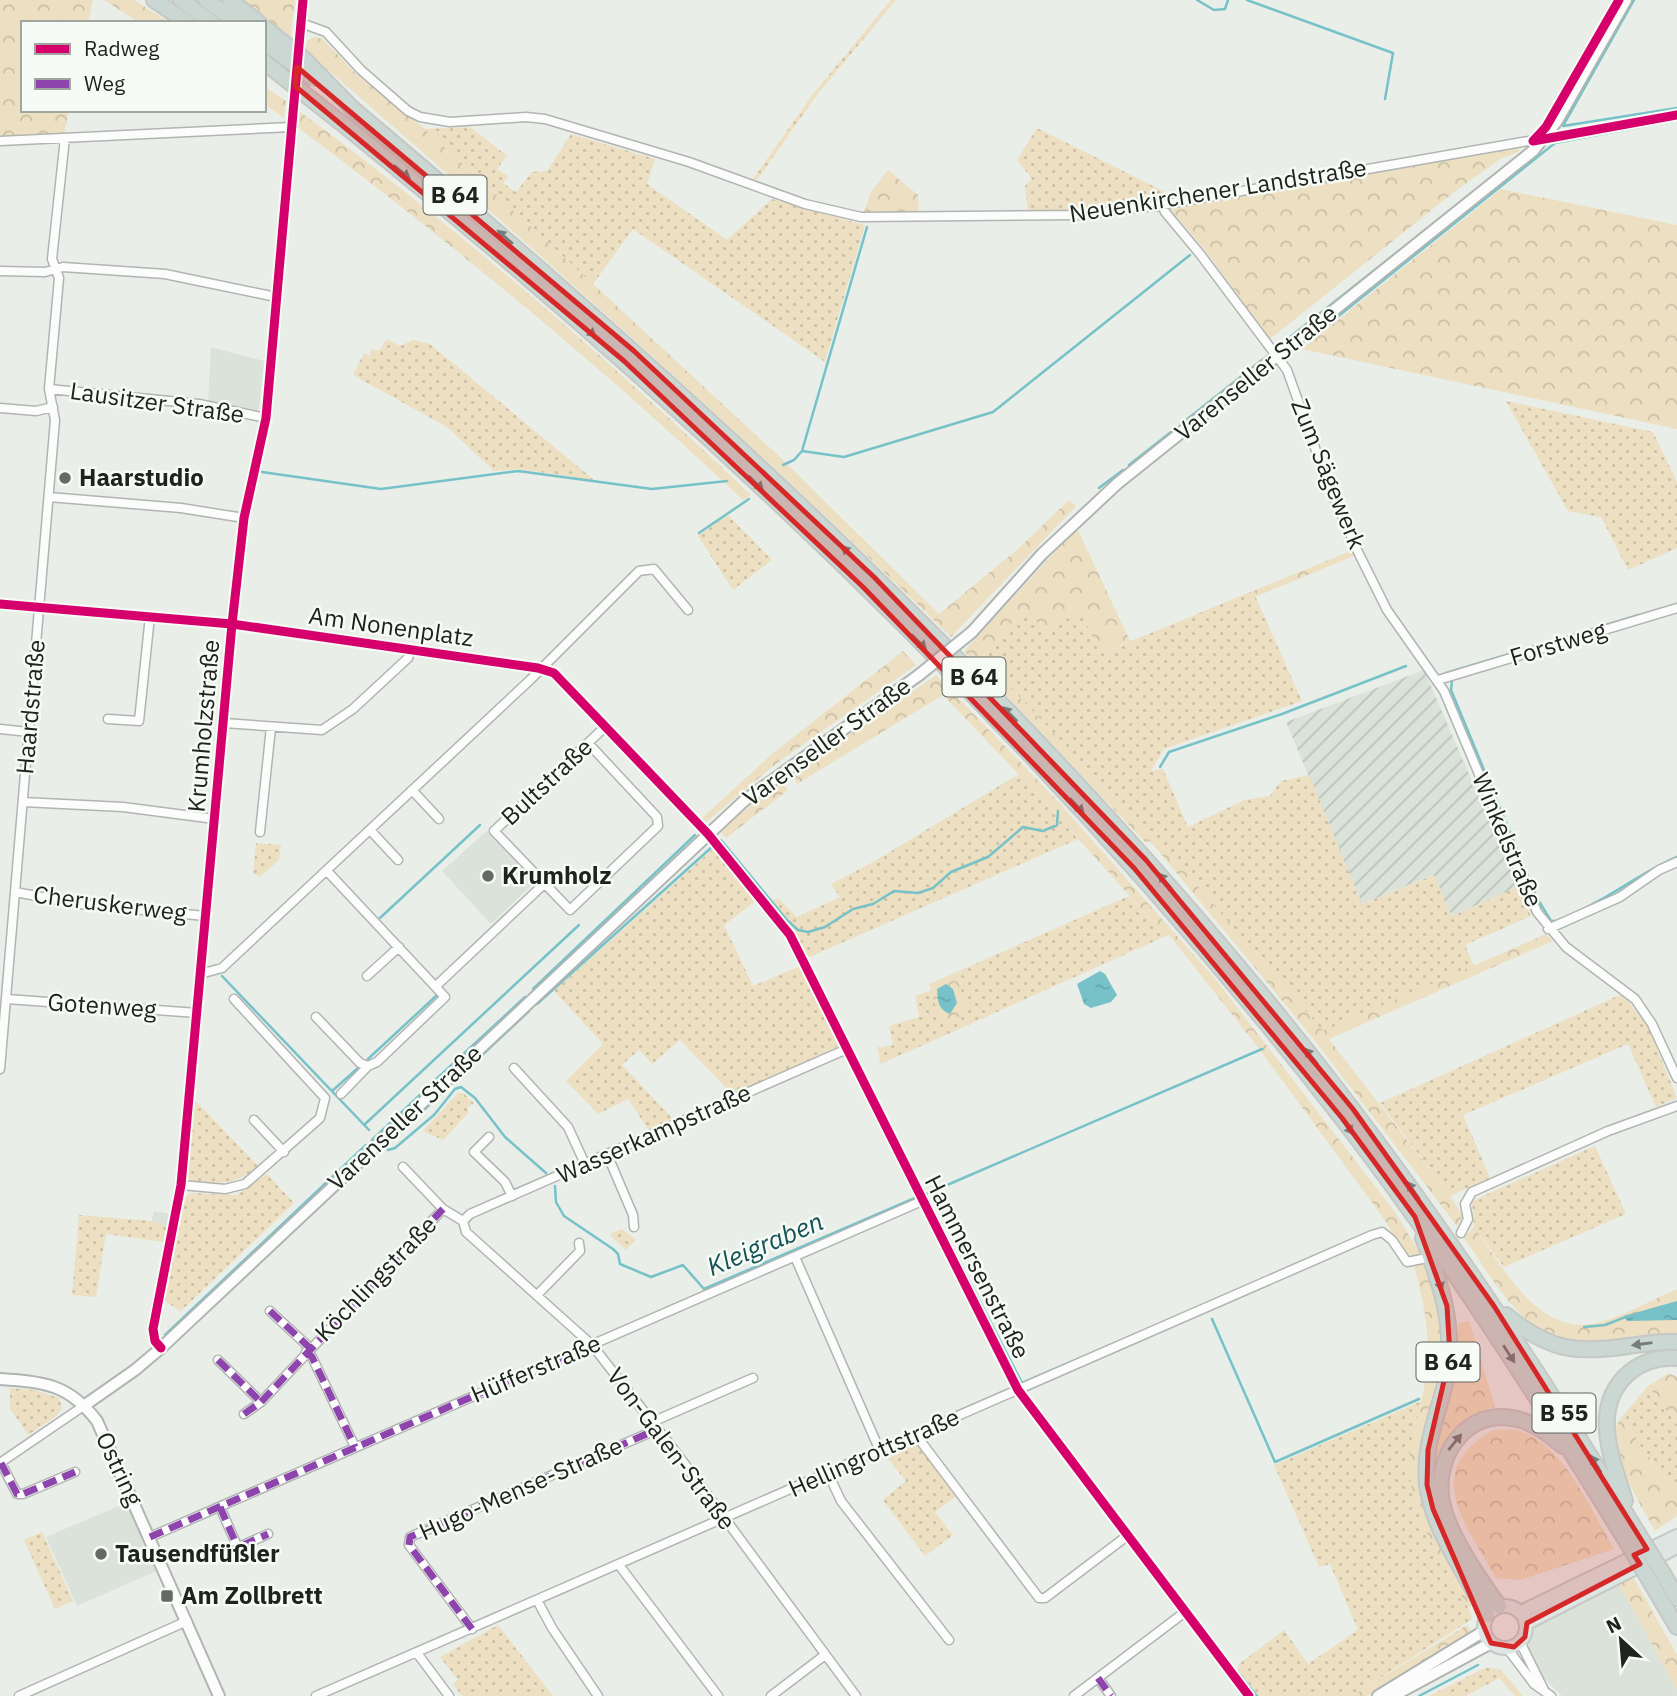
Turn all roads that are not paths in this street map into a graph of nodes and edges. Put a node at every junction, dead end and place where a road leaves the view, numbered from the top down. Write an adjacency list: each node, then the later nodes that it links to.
1 (154, 0): 7 (highway)
2 (181, 0): 8 (highway)
3 (206, 0): 6 (highway)
4 (303, 0): 10 (street, Krumholzstraße)
5 (1626, 0): 20 (main road, Varenseller Straße)
6 (237, 10): 9 (highway)
7 (185, 21)
8 (209, 21)
9 (256, 21)
10 (301, 23): 17 (street, Krumholzstraße); 22 (street, Neuenkirchener Landstraße)
11 (266, 29): 15 (highway, bridge)
12 (266, 43): 15 (highway, B 64, bridge)
13 (266, 64): 18 (highway, B 64, bridge)
14 (266, 74): 18 (highway, B 64, bridge)
15 (353, 108): 97 (highway, B 64, one-way to 15)
16 (1677, 114): 20 (street, Neuenkirchener Landstraße)
17 (291, 127): 19 (street); 25 (street, Krumholzstraße)
18 (349, 129): 89 (highway, B 64, one-way to 89)
19 (65, 138): 21 (street); 23 (street, Haardstraße)
20 (1545, 139): 22 (street, Neuenkirchener Landstraße); 26 (main road, Varenseller Straße)
21 (0, 141)
22 (1162, 205): 26 (street, Zum Sägewerk)
23 (55, 270): 24 (street); 25 (street); 27 (street, Haardstraße)
24 (0, 271)
25 (276, 297): 30 (street, Krumholzstraße)
26 (1276, 356): 41 (street, Zum Sägewerk); 55 (main road, Varenseller Straße, bridge)
27 (49, 389): 28 (street, Haardstraße); 30 (street, Lausitzer Straße)
28 (53, 407): 29 (street); 31 (street, Haardstraße)
29 (0, 408)
30 (265, 418): 32 (street, Krumholzstraße)
31 (49, 497): 32 (street); 34 (street, Haardstraße)
32 (244, 518): 38 (street, Krumholzstraße)
33 (0, 604): 34 (street, Am Nonenplatz)
34 (40, 607): 37 (street, Am Nonenplatz); 47 (street, Haardstraße)
35 (1677, 608): 41 (street, Forstweg)
36 (688, 610): 40 (street)
37 (150, 617): 38 (street, Am Nonenplatz); 42 (street)
38 (232, 624): 39 (street, Am Nonenplatz); 43 (street, Krumholzstraße)
39 (411, 650): 40 (street, Am Nonenplatz); 45 (street)
40 (538, 668): 44 (street, Am Nonenplatz); 49 (street)
41 (1438, 680): 62 (street, Winkelstraße)
42 (108, 719)
43 (224, 723): 45 (street); 51 (street, Krumholzstraße)
44 (607, 726): 48 (street, Bultstraße); 55 (street, Am Nonenplatz)
45 (271, 727): 54 (street)
46 (0, 729): 47 (street)
47 (29, 732): 50 (street, Haardstraße)
48 (588, 743): 59 (street, Bultstraße); 59 (street)
49 (412, 790): 52 (street); 53 (street)
50 (23, 803): 51 (street); 60 (street, Haardstraße)
51 (215, 819): 61 (street, Krumholzstraße)
52 (439, 819)
53 (370, 830): 56 (street); 58 (street)
54 (260, 832)
55 (708, 834): 72 (street, Hammersenstraße); 101 (main road, Varenseller Straße)
56 (398, 860)
57 (1677, 862): 62 (street)
58 (327, 871): 63 (street); 65 (street)
59 (543, 885): 67 (street)
60 (15, 892): 61 (street, Cheruskerweg); 64 (street, Haardstraße)
61 (205, 916): 65 (street, Krumholzstraße)
62 (1548, 929): 76 (street, Winkelstraße)
63 (399, 947): 66 (street); 67 (street)
64 (5, 960): 68 (street, Haardstraße)
65 (200, 974): 70 (street, Krumholzstraße)
66 (367, 976)
67 (436, 986): 73 (street)
68 (7, 999): 70 (street, Gotenweg); 75 (street, Haardstraße)
69 (234, 999): 81 (street)
70 (197, 1013): 85 (street, Krumholzstraße)
71 (316, 1017): 73 (street)
72 (847, 1049): 82 (street, Wasserkampstraße); 87 (street, Hammersenstraße)
73 (368, 1066): 77 (street)
74 (514, 1068): 83 (street)
75 (0, 1069)
76 (1677, 1078)
77 (341, 1094)
78 (1677, 1106): 92 (street)
79 (254, 1120): 81 (street)
80 (489, 1138): 86 (street)
81 (284, 1152): 85 (street)
82 (607, 1154): 83 (street, Wasserkampstraße); 91 (street)
83 (585, 1164): 86 (street, Wasserkampstraße)
84 (402, 1167): 88 (street, Von-Galen-Straße)
85 (181, 1185): 101 (street, Krumholzstraße)
86 (512, 1196): 90 (street, Wasserkampstraße)
87 (922, 1201): 94 (street, Hüfferstraße); 107 (street, Hammersenstraße)
88 (443, 1209): 90 (street, Von-Galen-Straße); 102 (street, Köchlingstraße)
89 (1415, 1217): 115 (highway, B 55, one-way to 115); 135 (highway, B 64, one-way to 135)
90 (463, 1221): 96 (street, Von-Galen-Straße)
91 (634, 1227)
92 (1461, 1233)
93 (579, 1243): 96 (street)
94 (795, 1257): 100 (street, Hüfferstraße); 114 (street)
95 (1422, 1259): 107 (street, Hellingrottstraße)
96 (538, 1294): 100 (street, Von-Galen-Straße)
97 (1494, 1306): 99 (highway, B 64, one-way to 97); 121 (highway, B 55, one-way to 97)
98 (270, 1311): 102 (street, Köchlingstraße)
99 (1677, 1342)
100 (592, 1345): 111 (street, Von-Galen-Straße); 113 (street, Hüfferstraße)
101 (161, 1348): 109 (main road, Varenseller Straße)
102 (308, 1350): 108 (street, Köchlingstraße); 113 (street)
103 (1677, 1358): 121 (highway, B 55)
104 (218, 1360): 108 (street)
105 (753, 1378): 111 (street)
106 (0, 1379): 109 (main road, Ostring)
107 (1018, 1390): 112 (street, Hellingrottstraße); 123 (street, Hammersenstraße)
108 (261, 1402): 110 (street, Köchlingstraße)
109 (85, 1405): 116 (street, Varenseller Straße); 125 (main road, Ostring)
110 (244, 1414)
111 (655, 1425): 120 (street, Von-Galen-Straße); 139 (street, Hugo-Mense-Straße)
112 (916, 1435): 114 (street, Hellingrottstraße); 123 (street)
113 (355, 1447): 119 (street, Hüfferstraße)
114 (880, 1451): 118 (street, Hellingrottstraße)
115 (1573, 1453): 121 (highway, B 55); 133 (highway, B 55, one-way to 115)
116 (1, 1463): 117 (street)
117 (75, 1472)
118 (828, 1473): 120 (street, Hellingrottstraße); 141 (street)
119 (220, 1507): 125 (street, Hüfferstraße); 127 (street)
120 (723, 1518): 129 (street, Hellingrottstraße); 146 (street, Von-Galen-Straße)
121 (1631, 1531): 130 (highway, B 55, bridge)
122 (268, 1534): 127 (street)
123 (1127, 1536): 134 (street, Hammersenstraße)
124 (1677, 1536): 136 (main road)
125 (150, 1537): 137 (main road, Ostring)
126 (1677, 1547): 136 (main road)
127 (238, 1548): 128 (street)
128 (223, 1554)
129 (618, 1565): 132 (street, Hellingrottstraße); 154 (street)
130 (1657, 1579): 131 (highway, B 55); 138 (highway, B 55)
131 (1677, 1598)
132 (537, 1600): 139 (street, Hellingrottstraße); 153 (street)
133 (1499, 1606): 135 (main road); 136 (main road)
134 (1185, 1612): 147 (street); 159 (street, Hammersenstraße)
135 (1487, 1615): 140 (main road)
136 (1524, 1618): 142 (main road)
137 (187, 1621): 149 (street); 150 (main road, Ostring)
138 (1677, 1627)
139 (472, 1629): 145 (street, Hellingrottstraße)
140 (1484, 1630): 143 (main road); 160 (main road)
141 (949, 1640)
142 (1520, 1642): 144 (main road); 148 (street)
143 (1491, 1643): 144 (main road); 161 (main road)
144 (1507, 1648): 148 (street)
145 (418, 1653): 151 (street, Hellingrottstraße); 152 (street)
146 (825, 1655): 155 (street); 156 (street, Von-Galen-Straße)
147 (1098, 1678): 157 (street); 158 (street)
148 (1549, 1694)
149 (19, 1696)
150 (219, 1696)
151 (316, 1696)
152 (449, 1696)
153 (598, 1696)
154 (719, 1696)
155 (771, 1696)
156 (856, 1696)
157 (1074, 1696)
158 (1111, 1696)
159 (1249, 1696)
160 (1378, 1696)
161 (1393, 1696)

